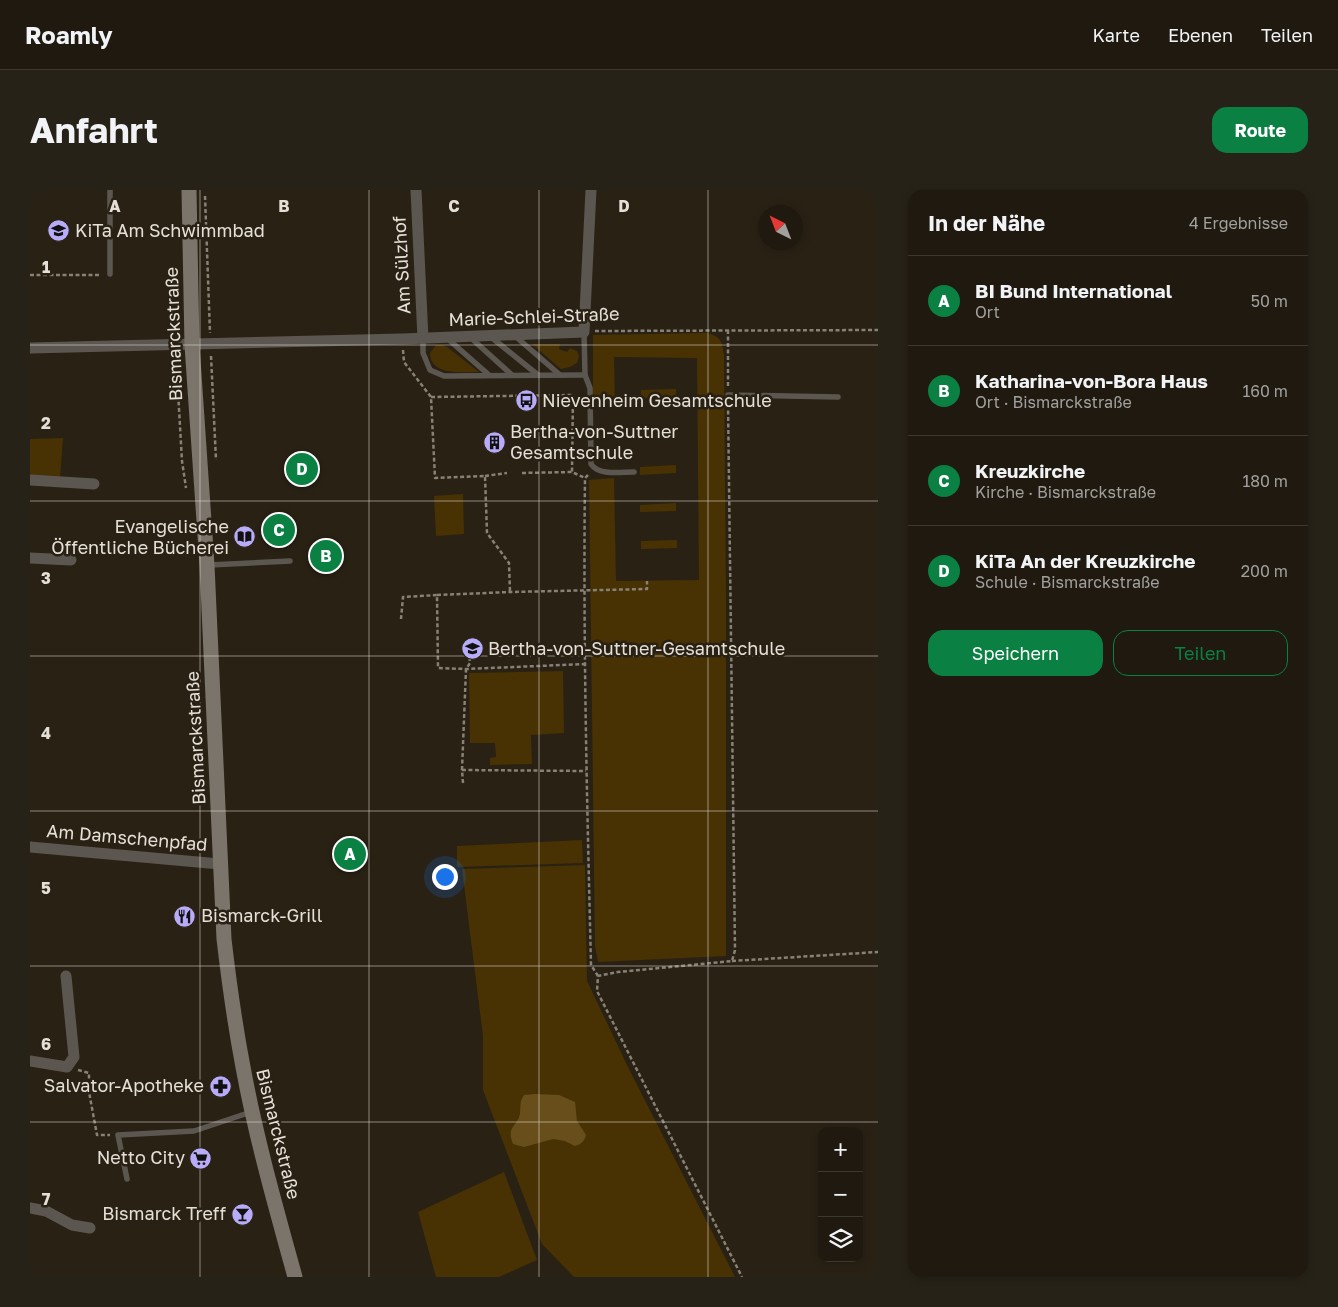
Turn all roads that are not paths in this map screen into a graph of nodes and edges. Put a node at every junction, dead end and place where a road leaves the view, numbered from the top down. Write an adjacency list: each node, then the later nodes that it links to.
1 (110, 190): 5 (lane)
2 (189, 190): 12 (street, Bismarckstraße)
3 (416, 190): 10 (street, Am Sülzhof)
4 (591, 190): 6 (street)
5 (110, 274)
6 (584, 332): 7 (street, Marie-Schlei-Straße); 18 (lane)
7 (513, 334): 8 (street, Marie-Schlei-Straße); 17 (lane)
8 (489, 335): 9 (street, Marie-Schlei-Straße); 16 (lane)
9 (469, 336): 11 (street, Marie-Schlei-Straße); 15 (lane)
10 (423, 338): 11 (street, Marie-Schlei-Straße); 12 (street, Marie-Schlei-Straße); 14 (lane)
11 (446, 338): 14 (lane)
12 (192, 345): 13 (street, Marie-Schlei-Straße); 27 (street, Bismarckstraße)
13 (30, 348)
14 (488, 375): 15 (lane)
15 (512, 375): 16 (lane)
16 (538, 375): 17 (lane)
17 (560, 375): 18 (lane)
18 (585, 375): 21 (lane)
19 (728, 395): 20 (lane)
20 (838, 397)
21 (634, 472)
22 (30, 480): 23 (street)
23 (94, 484)
24 (30, 558): 25 (street)
25 (71, 560)
26 (290, 561): 27 (lane)
27 (207, 565): 29 (street, Bismarckstraße)
28 (30, 847): 29 (street, Am Damschenpfad)
29 (220, 864): 32 (street, Bismarckstraße)
30 (66, 976): 31 (street)
31 (30, 1061)
32 (253, 1112): 33 (lane); 36 (street, Bismarckstraße)
33 (127, 1179)
34 (30, 1208): 35 (street)
35 (90, 1228)
36 (295, 1277)

